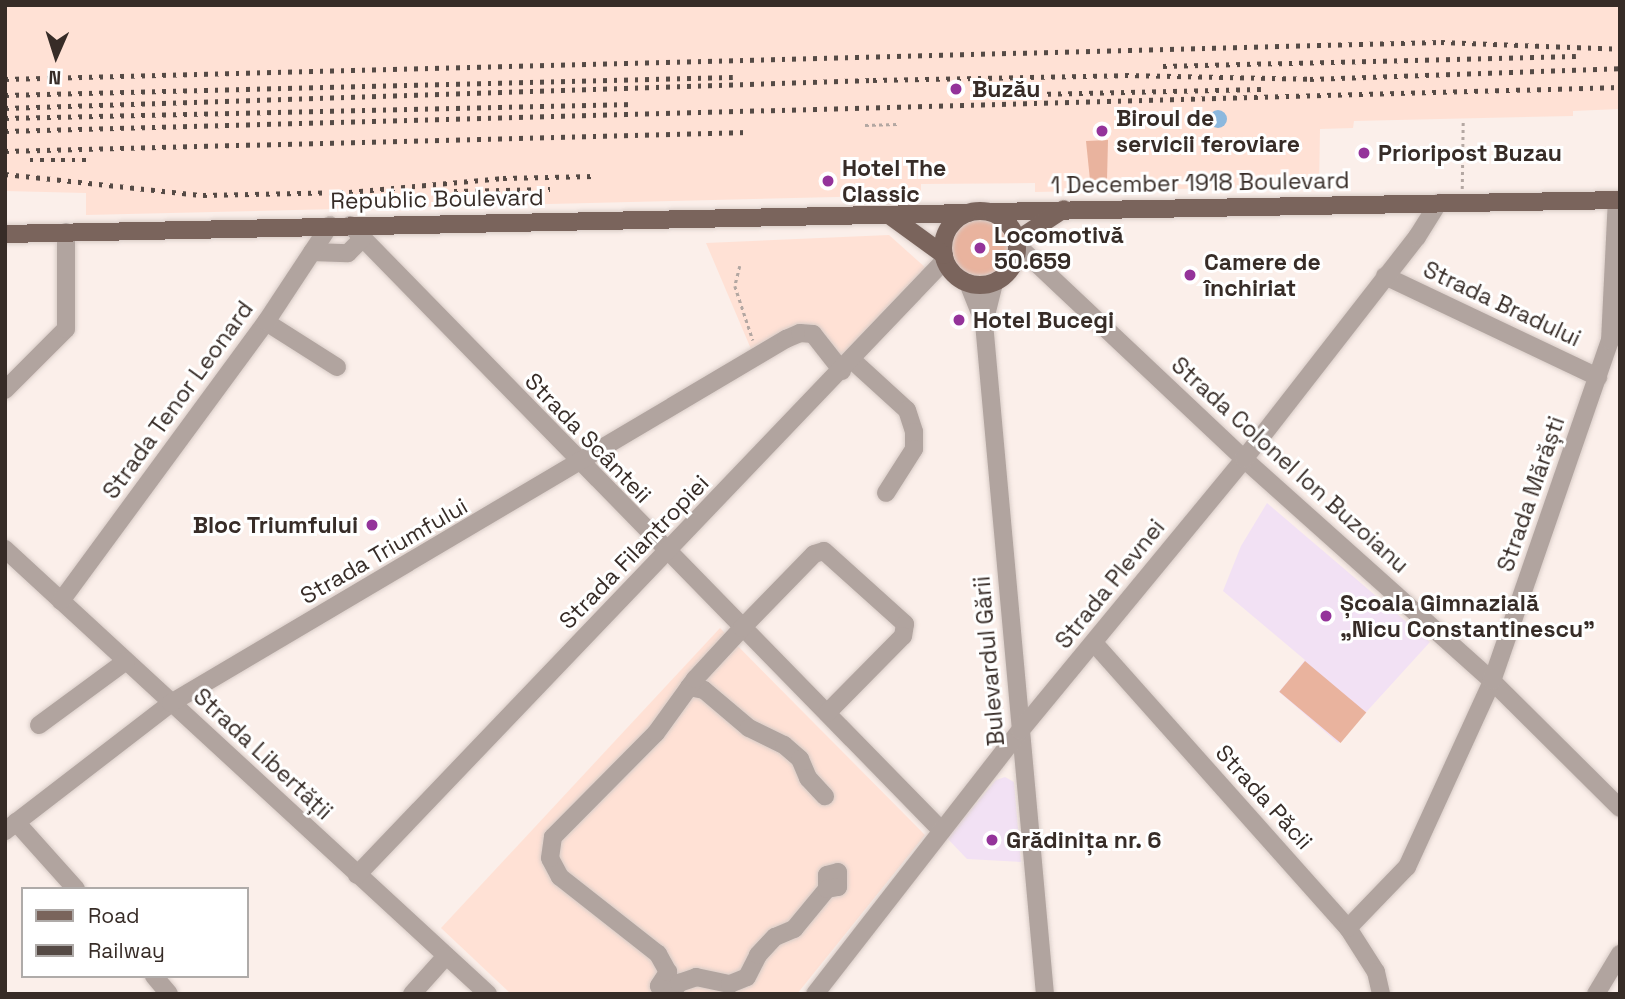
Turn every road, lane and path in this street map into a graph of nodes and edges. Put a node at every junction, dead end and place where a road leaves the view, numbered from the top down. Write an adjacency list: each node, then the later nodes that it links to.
1 (1463, 119): 6 (path)
2 (897, 124): 3 (path)
3 (865, 125)
4 (1618, 200): 6 (main road, 1 December 1918 Boulevard); 28 (street, Strada Mărăști)
5 (1438, 202): 6 (main road, 1 December 1918 Boulevard); 7 (main road, 1 December 1918 Boulevard); 20 (street, Strada Plevnei)
6 (1463, 202)
7 (1064, 209): 8 (main road, 1 December 1918 Boulevard); 16 (main road)
8 (991, 212): 9 (main road); 16 (main road)
9 (968, 213): 10 (main road); 18 (main road)
10 (889, 215): 11 (main road, Republic Boulevard); 18 (main road)
11 (350, 225): 12 (main road, Republic Boulevard); 15 (street, Strada Scânteii)
12 (330, 226): 13 (main road, Republic Boulevard); 17 (street, Strada Tenor Leonard)
13 (66, 232): 14 (main road, Republic Boulevard); 29 (street)
14 (5, 233)
15 (362, 239): 17 (street); 31 (street, Strada Scânteii)
16 (1017, 243): 22 (main road); 30 (street, Strada Colonel Ion Buzoianu)
17 (312, 252): 23 (street, Strada Tenor Leonard)
18 (944, 258): 21 (main road); 26 (street, Strada Filantropiei)
19 (740, 266): 25 (path)
20 (1385, 276): 28 (street, Strada Bradului); 30 (street, Strada Plevnei)
21 (968, 283): 22 (main road); 24 (street, Bulevardul Gării)
22 (994, 283): 24 (street, Bulevardul Gării)
23 (266, 322): 27 (street); 35 (street, Strada Tenor Leonard)
24 (984, 323): 44 (street, Bulevardul Gării)
25 (758, 356): 26 (street, Strada Triumfului); 31 (street, Strada Triumfului)
26 (847, 366): 32 (street); 34 (street, Strada Filantropiei)
27 (337, 367)
28 (1598, 377): 39 (street, Strada Mărăști)
29 (5, 390)
30 (1244, 459): 37 (street, Strada Plevnei); 39 (street, Strada Colonel Ion Buzoianu)
31 (580, 465): 34 (street, Strada Scânteii); 41 (street, Strada Triumfului)
32 (886, 493)
33 (5, 549): 35 (street, Strada Libertății)
34 (667, 553): 36 (street, Strada Scânteii); 49 (street, Strada Filantropiei)
35 (61, 601): 38 (street, Strada Libertății)
36 (742, 628): 40 (street); 42 (street, Strada Scânteii); 42 (street)
37 (1094, 643): 44 (street, Strada Plevnei); 52 (street, Strada Păcii)
38 (126, 661): 41 (street, Strada Libertății); 43 (street)
39 (1492, 681): 46 (street, Strada Colonel Ion Buzoianu); 52 (street, Strada Mărăști)
40 (697, 688): 45 (street); 56 (street)
41 (172, 702): 47 (street, Strada Triumfului); 49 (street, Strada Libertății)
42 (827, 713): 48 (street, Strada Scânteii)
43 (39, 725)
44 (1020, 731): 48 (street, Strada Plevnei); 61 (street, Bulevardul Gării)
45 (825, 796)
46 (1620, 808)
47 (10, 826): 50 (street)
48 (942, 831): 60 (street, Strada Plevnei)
49 (357, 876): 54 (street, Strada Libertății)
50 (74, 887)
51 (827, 889): 56 (street)
52 (1348, 928): 62 (street, Strada Păcii)
53 (1620, 954): 63 (street)
54 (446, 956): 58 (street); 59 (street, Strada Libertății)
55 (156, 978): 57 (street)
56 (670, 986)
57 (169, 994)
58 (412, 994)
59 (488, 994)
60 (815, 994)
61 (1045, 994)
62 (1381, 994)
63 (1596, 994)

